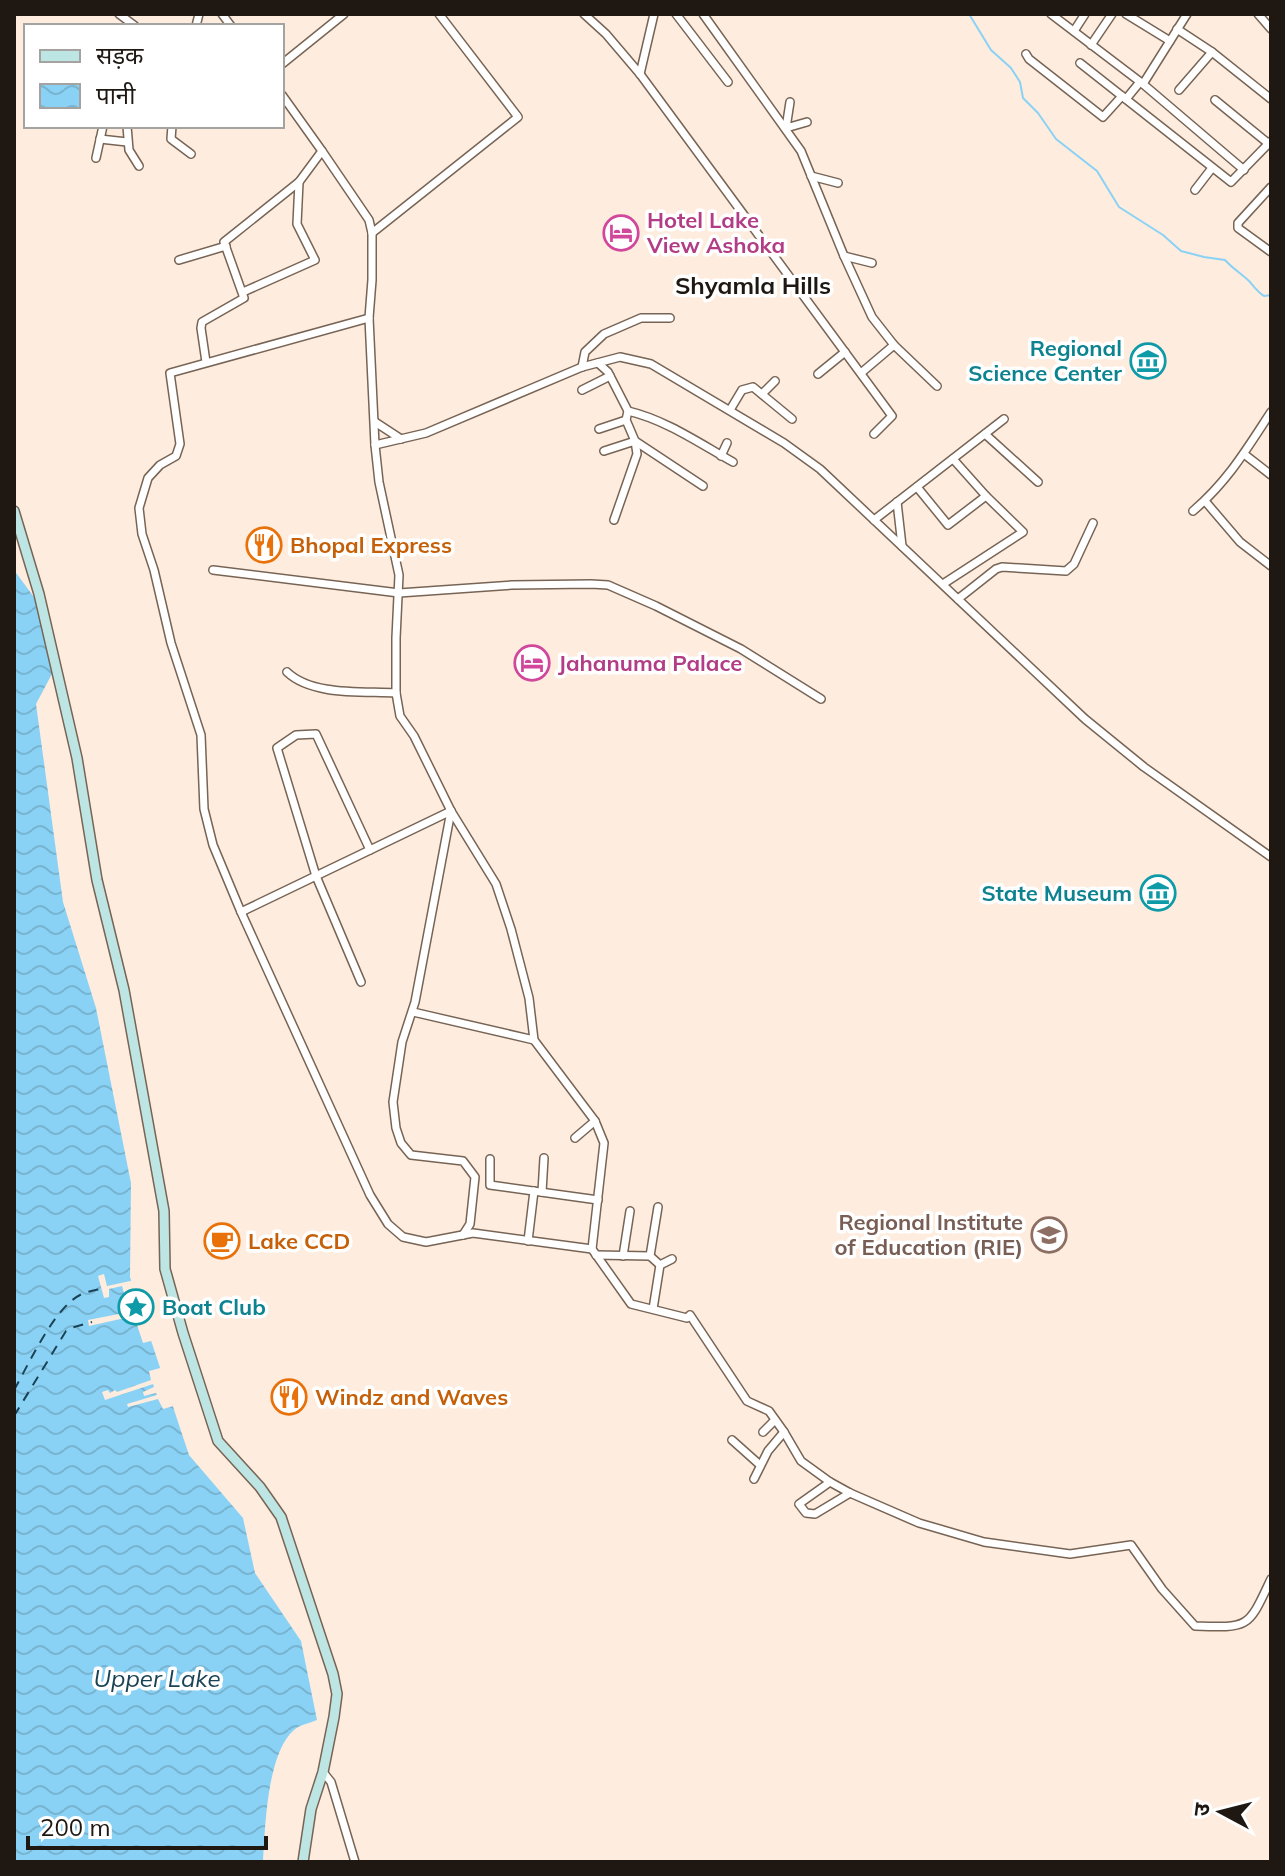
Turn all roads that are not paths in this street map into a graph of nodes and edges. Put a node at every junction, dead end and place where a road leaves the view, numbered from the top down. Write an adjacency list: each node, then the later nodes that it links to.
1 (344, 14): 20 (street)
2 (439, 14): 50 (street)
3 (584, 14): 22 (street)
4 (654, 14): 22 (street)
5 (676, 14): 23 (street)
6 (703, 14): 35 (street)
7 (1051, 14): 15 (street)
8 (1085, 14): 15 (street)
9 (1112, 14): 17 (street)
10 (1126, 14): 16 (street)
11 (1258, 14): 14 (street)
12 (1185, 15): 13 (street)
13 (1177, 29): 16 (street); 18 (street)
14 (1271, 29)
15 (1074, 31): 17 (street)
16 (1170, 41): 24 (street)
17 (1091, 45): 24 (street)
18 (1212, 52): 25 (street); 28 (street)
19 (1026, 54): 27 (street)
20 (284, 62)
21 (1080, 63): 27 (street)
22 (640, 74): 60 (street)
23 (728, 82)
24 (1141, 83): 27 (street); 44 (street)
25 (1179, 90)
26 (284, 98): 39 (street)
27 (1124, 98): 43 (street)
28 (1271, 99)
29 (1215, 100): 38 (street)
30 (790, 102): 35 (street)
31 (807, 122): 35 (street)
32 (103, 128): 36 (street)
33 (127, 128): 37 (street)
34 (172, 128): 40 (street)
35 (786, 128): 45 (street)
36 (100, 139): 37 (street); 41 (street)
37 (127, 142): 42 (street)
38 (1270, 142): 44 (street)
39 (322, 151): 46 (street); 50 (street)
40 (191, 154)
41 (96, 158)
42 (139, 166)
43 (1212, 168): 44 (street); 49 (street)
44 (1244, 170)
45 (811, 176): 47 (street); 53 (street)
46 (299, 182): 51 (street); 56 (street)
47 (838, 183)
48 (1271, 187): 52 (street)
49 (1195, 190)
50 (372, 233): 57 (street)
51 (226, 246): 54 (street); 56 (street)
52 (1271, 252)
53 (844, 256): 55 (street); 59 (street)
54 (179, 260)
55 (872, 263)
56 (243, 292): 61 (street)
57 (369, 318): 61 (street); 76 (street)
58 (670, 318): 63 (street)
59 (894, 345): 64 (street); 68 (street)
60 (845, 352): 64 (street); 65 (street)
61 (206, 362): 114 (street)
62 (598, 363): 63 (street); 66 (street); 71 (street)
63 (582, 367): 80 (street)
64 (861, 373): 78 (street)
65 (818, 374)
66 (610, 376): 69 (street); 73 (street)
67 (775, 381): 70 (street)
68 (937, 386)
69 (582, 390)
70 (762, 394): 71 (street); 74 (street)
71 (730, 410): 99 (street)
72 (1271, 412): 85 (street)
73 (627, 415): 77 (street); 81 (street); 86 (street)
74 (792, 419)
75 (1004, 419): 79 (street)
76 (375, 422): 80 (street); 83 (street)
77 (599, 429)
78 (874, 434)
79 (985, 434): 87 (street); 90 (street)
80 (401, 439): 83 (street)
81 (635, 441): 84 (street); 91 (street); 98 (street)
82 (727, 443): 86 (street)
83 (375, 445): 105 (street)
84 (604, 451)
85 (1244, 454): 89 (street); 94 (street)
86 (721, 456): 88 (street)
87 (953, 459): 92 (street); 93 (street)
88 (733, 462)
89 (1271, 475)
90 (1038, 482)
91 (703, 486)
92 (917, 487): 93 (street); 95 (street)
93 (986, 496): 104 (street)
94 (1205, 501): 97 (street); 102 (street)
95 (897, 502): 99 (street); 101 (street)
96 (14, 511): 143 (street)
97 (1193, 511)
98 (614, 520)
99 (874, 520): 101 (street)
100 (1093, 523): 106 (street)
101 (902, 546): 104 (street)
102 (1271, 566)
103 (213, 570): 105 (street)
104 (943, 584): 106 (street)
105 (399, 593): 108 (street); 109 (street)
106 (958, 599): 112 (street)
107 (287, 672): 108 (street)
108 (396, 693): 110 (street)
109 (821, 699)
110 (451, 811): 111 (street); 116 (street); 117 (street)
111 (370, 850): 113 (street); 113 (street)
112 (1271, 857)
113 (316, 876): 114 (street); 115 (street)
114 (241, 912): 126 (street)
115 (361, 982)
116 (413, 1012): 117 (street); 126 (street)
117 (534, 1040): 118 (street)
118 (595, 1121): 119 (street); 123 (street)
119 (575, 1138)
120 (544, 1158): 122 (street)
121 (490, 1159): 122 (street)
122 (538, 1191): 123 (street); 127 (street)
123 (598, 1200): 128 (street)
124 (658, 1207): 130 (street)
125 (630, 1211): 129 (street)
126 (463, 1235): 127 (street)
127 (528, 1241): 128 (street)
128 (594, 1252): 129 (street); 133 (street)
129 (623, 1256): 130 (street)
130 (650, 1256): 132 (street)
131 (672, 1259): 132 (street)
132 (660, 1265): 133 (street)
133 (653, 1309): 134 (street)
134 (775, 1420): 135 (street); 136 (street)
135 (763, 1432)
136 (784, 1432): 138 (street); 140 (street)
137 (732, 1440): 138 (street)
138 (760, 1465): 139 (street)
139 (754, 1479)
140 (830, 1482): 141 (street); 141 (street)
141 (850, 1493): 142 (street)
142 (1271, 1579)
143 (323, 1772): 144 (street); 145 (street)
144 (303, 1862)
145 (355, 1862)

